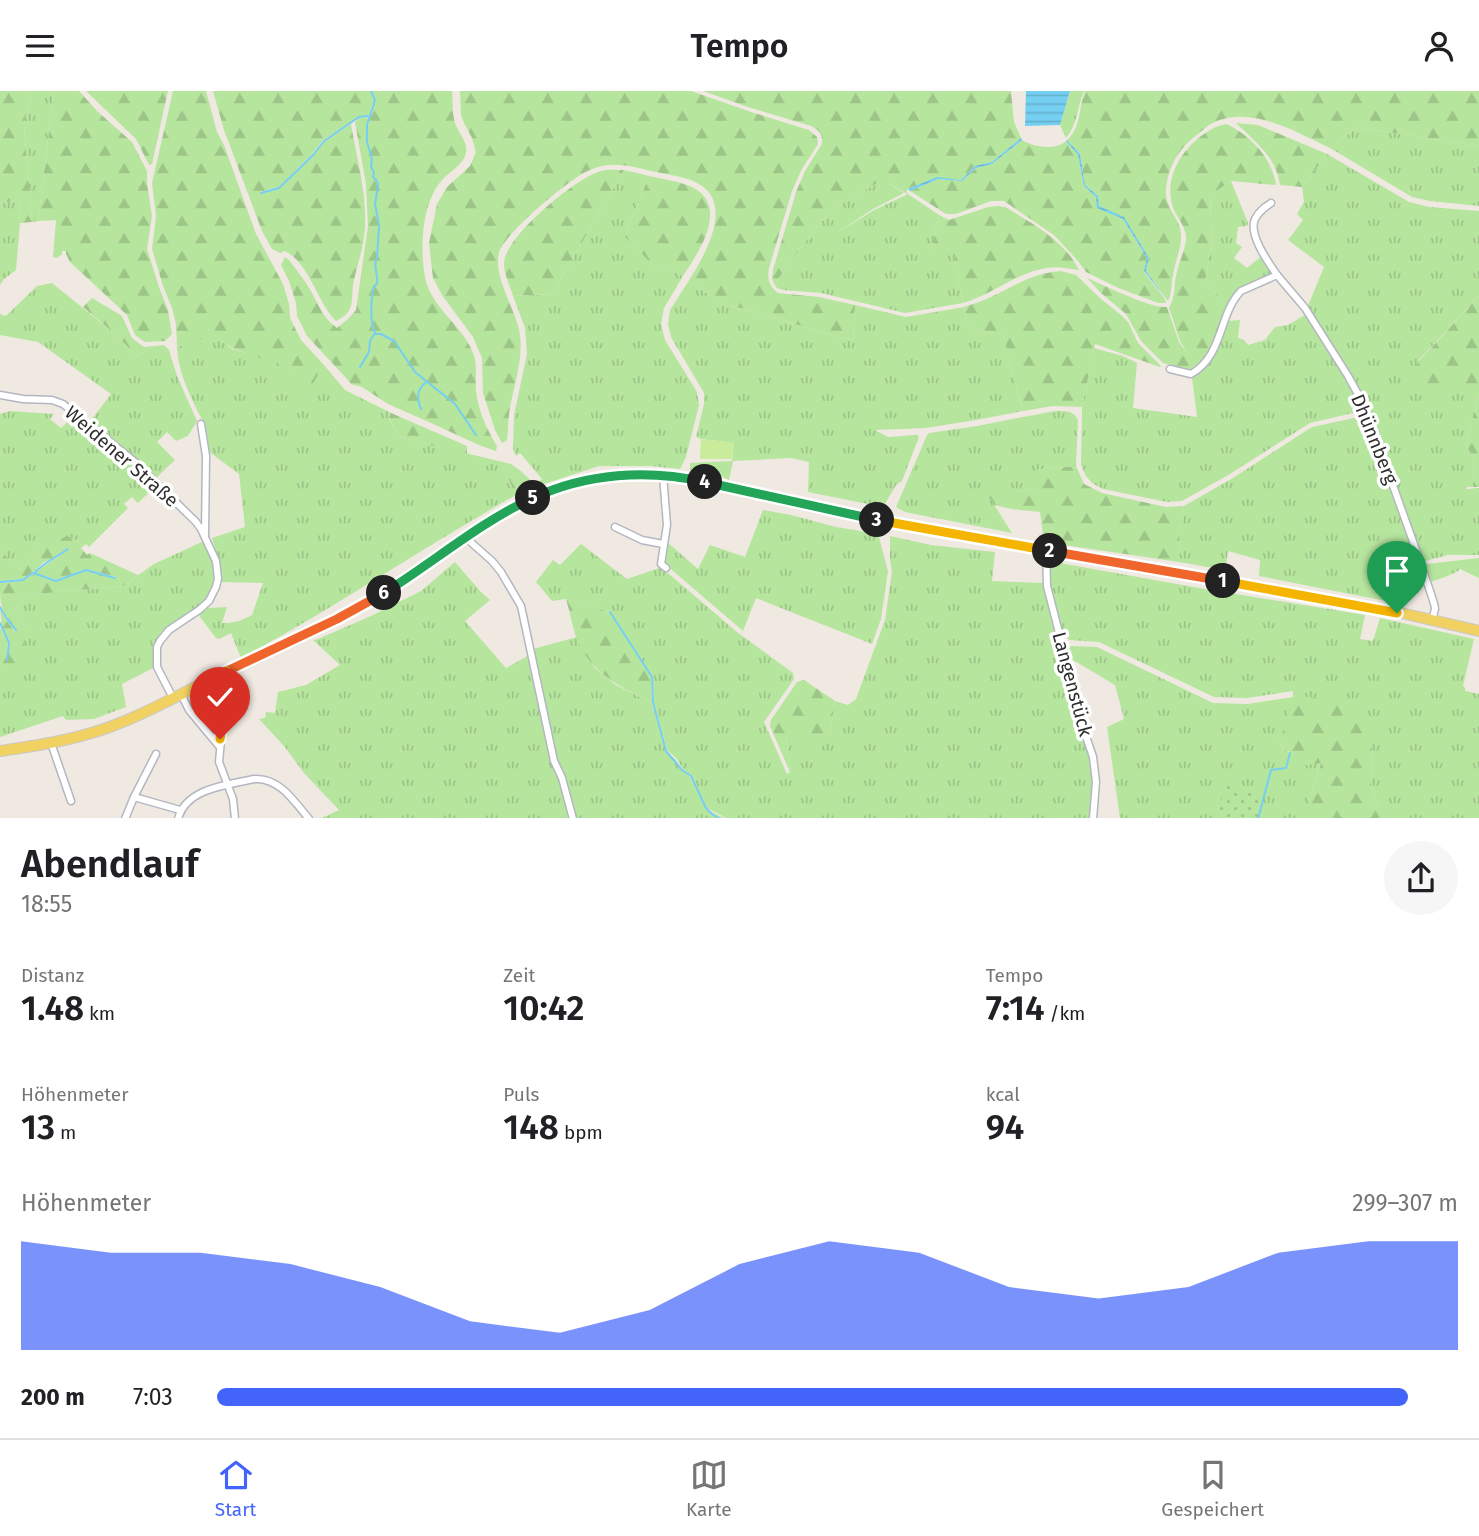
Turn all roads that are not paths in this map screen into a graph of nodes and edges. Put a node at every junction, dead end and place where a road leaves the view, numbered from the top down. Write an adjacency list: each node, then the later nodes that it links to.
1 (1271, 203): 2 (street, Dhünnberg)
2 (1277, 275): 3 (street); 13 (street, Dhünnberg)
3 (1170, 369)
4 (0, 395): 8 (street, Weidener Straße)
5 (201, 424): 8 (street)
6 (663, 475): 9 (main road); 10 (street); 11 (main road)
7 (615, 527): 10 (street)
8 (205, 538): 16 (street, Weidener Straße)
9 (466, 538): 15 (main road); 29 (street)
10 (663, 544): 12 (street)
11 (1046, 551): 13 (main road); 30 (street, Langenstück)
12 (666, 568)
13 (1432, 620): 14 (main road)
14 (1479, 631)
15 (220, 675): 16 (main road); 18 (street, Weidener Straße)
16 (177, 696): 17 (main road); 18 (street, Weidener Straße)
17 (51, 743): 19 (main road); 23 (street)
18 (219, 746): 21 (street, Weidener Straße)
19 (0, 751)
20 (156, 754): 22 (street)
21 (227, 785): 24 (street); 27 (street, Weidener Straße); 28 (street)
22 (134, 797): 24 (street); 25 (street)
23 (71, 801)
24 (180, 810): 26 (street)
25 (125, 818)
26 (178, 818)
27 (235, 818)
28 (309, 818)
29 (573, 818)
30 (1093, 818)

